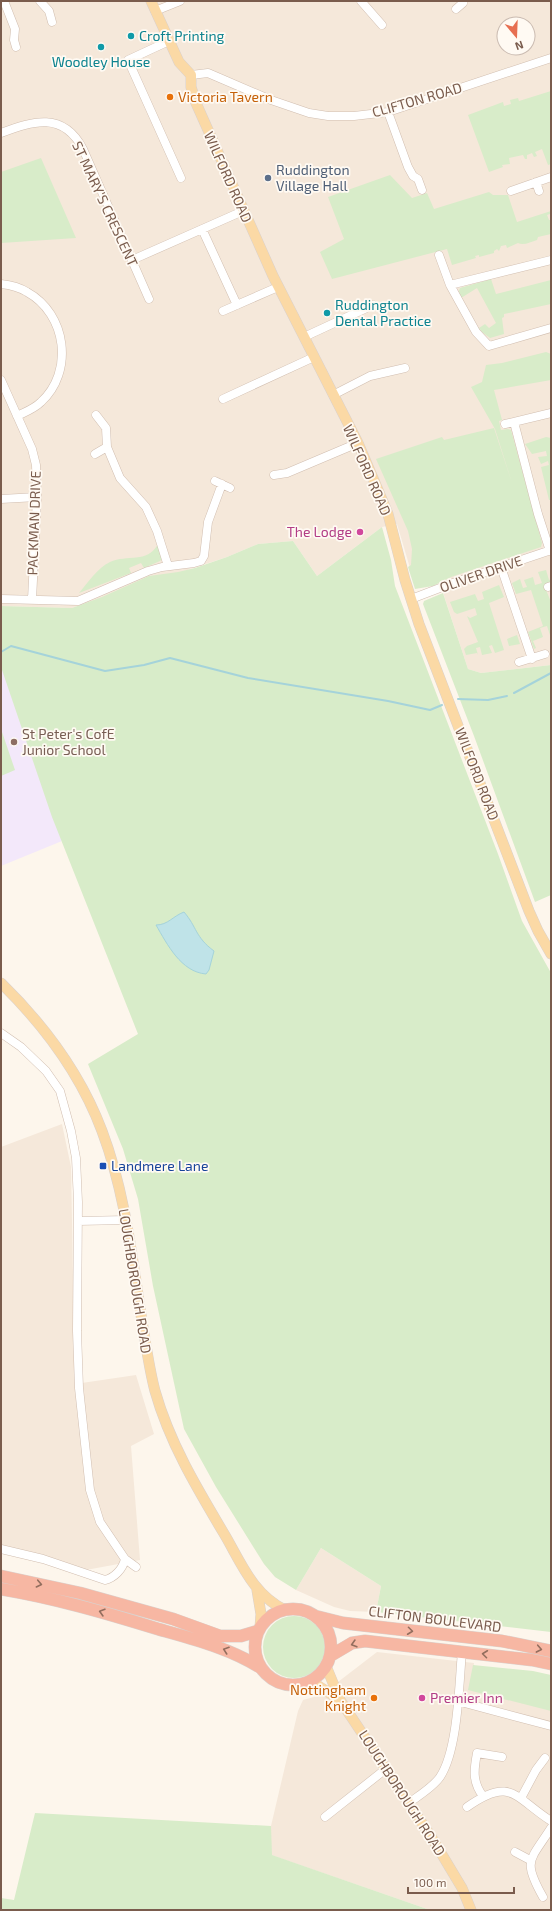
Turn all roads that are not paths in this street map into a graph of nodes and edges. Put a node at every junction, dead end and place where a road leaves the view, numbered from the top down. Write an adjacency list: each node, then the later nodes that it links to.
1 (4, 1): 12 (street)
2 (40, 1): 9 (street)
3 (151, 1): 8 (main road)
4 (180, 1): 8 (street)
5 (361, 1): 10 (street)
6 (464, 4): 7 (street)
7 (456, 9)
8 (155, 11): 11 (main road)
9 (52, 22)
10 (382, 26)
11 (169, 41): 14 (main road); 17 (street)
12 (16, 47)
13 (551, 58): 15 (street, CLIFTON ROAD)
14 (191, 76): 15 (street, CLIFTON ROAD); 23 (main road, WILFORD ROAD)
15 (388, 112): 20 (street)
16 (1, 133): 26 (street, ST MARY'S CRESCENT)
17 (177, 174)
18 (551, 176): 19 (street)
19 (536, 182): 21 (street); 22 (street)
20 (422, 190)
21 (511, 191)
22 (539, 192)
23 (243, 211): 24 (street); 30 (main road, WILFORD ROAD)
24 (202, 229): 26 (street); 32 (street)
25 (439, 255): 29 (street)
26 (132, 260): 31 (street, ST MARY'S CRESCENT)
27 (551, 260): 29 (street)
28 (1, 284): 44 (street)
29 (450, 285): 35 (street)
30 (278, 287): 32 (street); 36 (main road, WILFORD ROAD)
31 (149, 299)
32 (237, 305): 34 (street)
33 (373, 305): 36 (street)
34 (223, 312)
35 (551, 328)
36 (304, 337): 37 (main road, WILFORD ROAD)
37 (314, 357): 40 (main road, WILFORD ROAD); 41 (street)
38 (405, 368): 40 (street)
39 (1, 380): 44 (street, PACKMAN DRIVE)
40 (333, 395): 47 (main road, WILFORD ROAD)
41 (223, 399)
42 (551, 413): 45 (street)
43 (96, 415): 48 (street)
44 (17, 416): 52 (street, PACKMAN DRIVE)
45 (514, 422): 46 (street); 54 (street)
46 (505, 424)
47 (358, 443): 50 (street); 58 (main road, WILFORD ROAD)
48 (107, 447): 49 (street); 55 (street)
49 (95, 454)
50 (274, 475)
51 (230, 488): 55 (street)
52 (37, 497): 53 (street); 59 (street, PACKMAN DRIVE)
53 (1, 498)
54 (550, 550): 56 (street, OLIVER DRIVE)
55 (168, 566): 59 (street)
56 (501, 567): 58 (street, OLIVER DRIVE); 61 (street)
57 (1, 599): 59 (street)
58 (411, 599): 63 (main road, WILFORD ROAD)
59 (32, 600)
60 (545, 654): 61 (street)
61 (532, 659): 62 (street)
62 (519, 662)
63 (551, 954)
64 (1, 983): 66 (main road, LOUGHBOROUGH ROAD)
65 (1, 1033): 67 (street)
66 (126, 1220): 67 (street); 72 (main road, LOUGHBOROUGH ROAD)
67 (78, 1221): 69 (street)
68 (1, 1549): 69 (street)
69 (125, 1559): 70 (street)
70 (136, 1567)
71 (1, 1576): 76 (highway, one-way to 76)
72 (256, 1588): 74 (main road, LOUGHBOROUGH ROAD); 76 (main road, LOUGHBOROUGH ROAD)
73 (1, 1589): 81 (highway, one-way to 73)
74 (285, 1610): 75 (highway); 76 (highway)
75 (315, 1616): 78 (highway, CLIFTON BOULEVARD, one-way to 78); 79 (highway)
76 (259, 1629): 81 (highway)
77 (462, 1651): 79 (highway, CLIFTON BOULEVARD, one-way to 79); 80 (highway, CLIFTON BOULEVARD, one-way to 77); 84 (street)
78 (551, 1651)
79 (328, 1661): 82 (highway); 83 (main road, LOUGHBOROUGH ROAD)
80 (551, 1664)
81 (261, 1668): 82 (highway)
82 (308, 1682): 83 (main road, LOUGHBOROUGH ROAD)
83 (340, 1700): 88 (main road, LOUGHBOROUGH ROAD)
84 (457, 1701): 85 (street); 91 (street)
85 (551, 1726)
86 (502, 1757): 89 (street)
87 (545, 1758): 90 (street)
88 (387, 1768): 91 (main road, LOUGHBOROUGH ROAD); 93 (street)
89 (483, 1796): 90 (street); 92 (street)
90 (521, 1798): 94 (street)
91 (410, 1802): 99 (main road, LOUGHBOROUGH ROAD)
92 (467, 1807)
93 (325, 1817)
94 (551, 1821)
95 (551, 1828): 97 (street)
96 (515, 1852): 97 (street)
97 (530, 1860): 98 (street)
98 (543, 1897)
99 (471, 1910)

